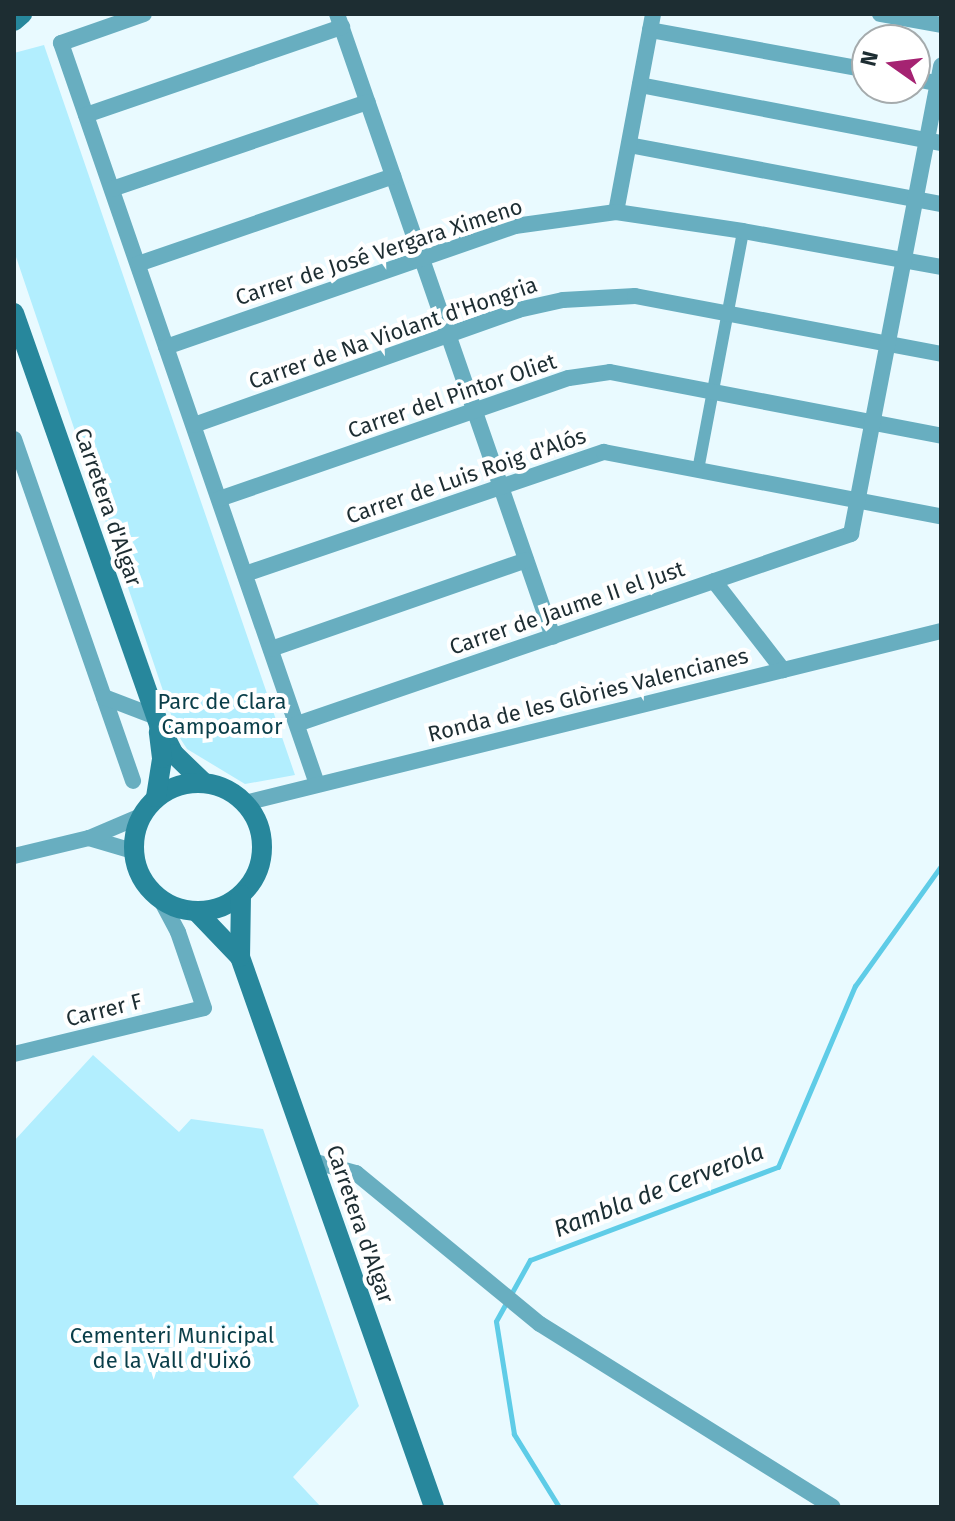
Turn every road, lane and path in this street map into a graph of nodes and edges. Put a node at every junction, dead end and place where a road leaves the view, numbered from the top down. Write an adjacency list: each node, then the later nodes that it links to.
1 (22, 14): 5 (main road)
2 (144, 14): 12 (street)
3 (880, 14): 7 (street)
4 (339, 20): 11 (street); 12 (street)
5 (14, 21)
6 (652, 22): 8 (street); 10 (street)
7 (941, 25)
8 (851, 66)
9 (940, 78): 13 (street)
10 (640, 85): 13 (street); 14 (street)
11 (368, 102): 15 (street); 16 (street)
12 (86, 115): 16 (street)
13 (934, 142): 17 (street)
14 (629, 145): 17 (street); 19 (street)
15 (393, 176): 21 (street); 23 (street)
16 (112, 189): 23 (street)
17 (915, 199): 18 (street); 22 (street)
18 (941, 204)
19 (616, 212): 20 (street, Carrer de José Vergara Ximeno); 21 (street, Carrer de José Vergara Ximeno)
20 (743, 231): 22 (street, Carrer de José Vergara Ximeno); 26 (street)
21 (422, 258): 27 (street); 29 (street, Carrer de José Vergara Ximeno)
22 (904, 260): 24 (street, Carrer de José Vergara Ximeno); 28 (street)
23 (138, 264): 29 (street)
24 (941, 267)
25 (14, 313): 50 (main road, Carretera d'Algar)
26 (727, 314): 27 (street, Carrer de Na Violant d'Hongria); 28 (street, Carrer de Na Violant d'Hongria); 31 (street)
27 (448, 335): 32 (street); 34 (street, Carrer de Na Violant d'Hongria)
28 (887, 344): 30 (street, Carrer de Na Violant d'Hongria); 33 (street)
29 (166, 347): 34 (street)
30 (941, 354)
31 (712, 392): 32 (street, Carrer del Pintor Oliet); 33 (street, Carrer del Pintor Oliet); 37 (street)
32 (474, 411): 38 (street); 39 (street, Carrer del Pintor Oliet)
33 (872, 423): 35 (street, Carrer del Pintor Oliet); 40 (street)
34 (194, 425): 39 (street)
35 (941, 436)
36 (14, 439): 49 (street)
37 (698, 470): 38 (street, Carrer de Luis Roig d'Alós); 40 (street, Carrer de Luis Roig d'Alós)
38 (501, 487): 42 (street); 43 (street, Carrer de Luis Roig d'Alós)
39 (219, 499): 43 (street)
40 (857, 500): 41 (street, Carrer de Luis Roig d'Alós); 44 (street, Carrer de Jaume II el Just)
41 (941, 516)
42 (526, 560): 46 (street); 47 (street)
43 (245, 574): 47 (street)
44 (714, 581): 46 (street, Carrer de Jaume II el Just); 48 (street)
45 (941, 631): 48 (street, Ronda de les Glòries Valencianes)
46 (553, 637): 51 (street, Carrer de Jaume II el Just)
47 (271, 649): 51 (street)
48 (783, 670): 54 (street, Ronda de les Glòries Valencianes)
49 (104, 697): 50 (street); 52 (street)
50 (157, 721): 53 (main road, Carretera d'Algar); 55 (main road, Carretera d'Algar)
51 (297, 724): 54 (street)
52 (133, 781)
53 (203, 782): 55 (main road); 56 (main road)
54 (317, 784): 56 (street, Ronda de les Glòries Valencianes)
55 (156, 797): 57 (main road)
56 (245, 803): 61 (main road)
57 (141, 816): 58 (street); 59 (main road)
58 (89, 838): 59 (street); 60 (street)
59 (133, 851): 62 (main road)
60 (14, 856)
61 (241, 895): 63 (main road); 64 (main road, Carretera d'Algar)
62 (162, 902): 63 (main road); 65 (street, Carrer F)
63 (197, 912): 64 (main road, Carretera d'Algar)
64 (240, 957): 66 (main road, Carretera d'Algar)
65 (14, 1054)
66 (312, 1161): 67 (main road, Carretera d'Algar); 68 (street)
67 (434, 1507)
68 (833, 1507)

